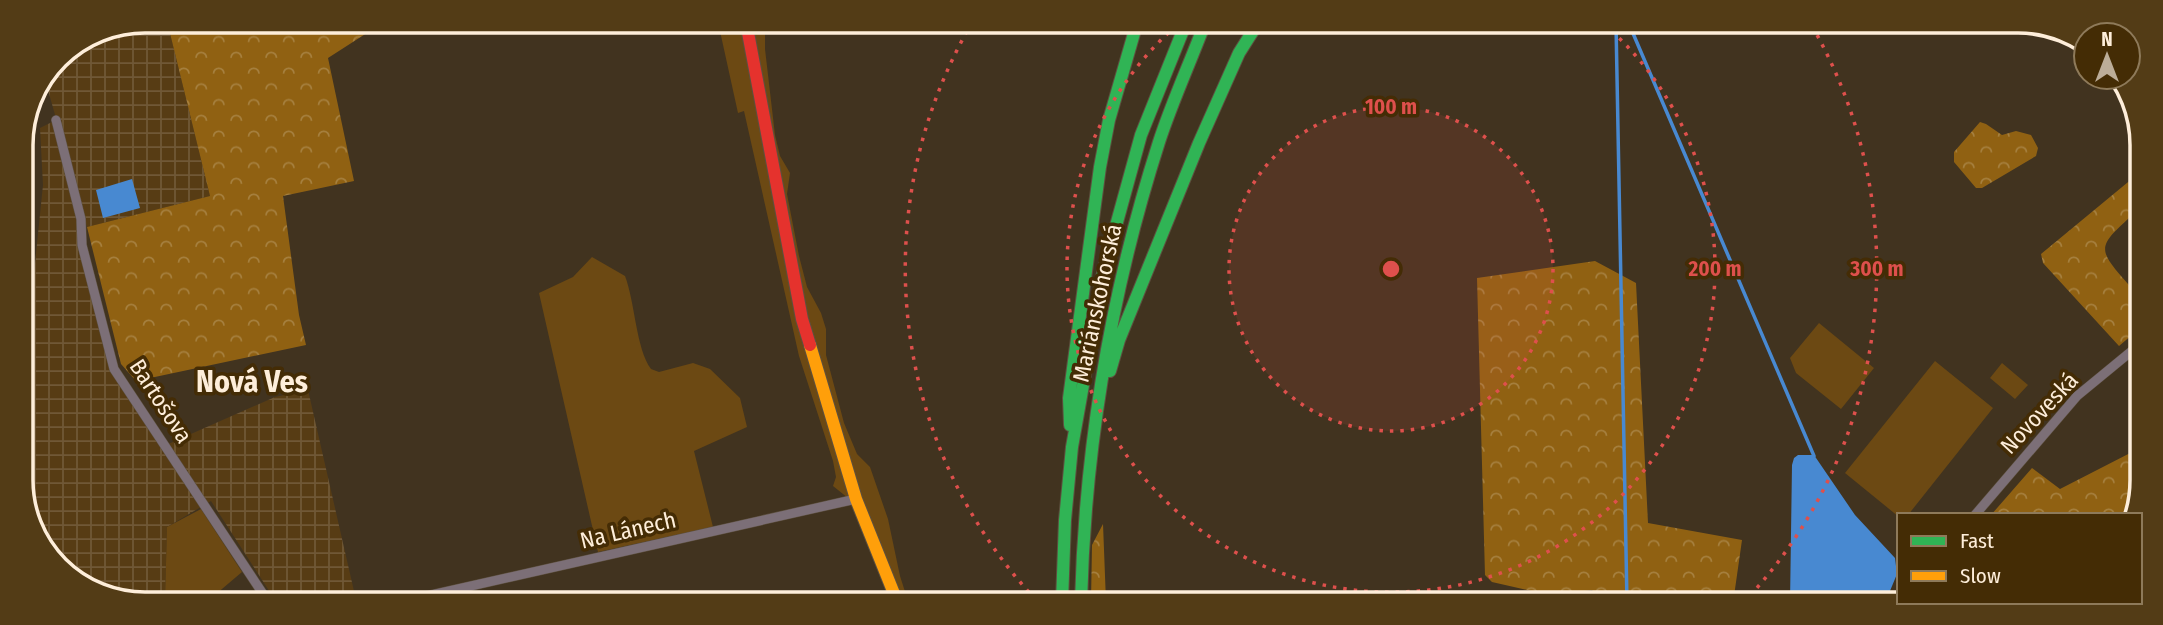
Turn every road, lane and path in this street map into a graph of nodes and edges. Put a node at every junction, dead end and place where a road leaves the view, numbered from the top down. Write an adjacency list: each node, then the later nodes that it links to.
1 (748, 33): 10 (main road)
2 (1134, 33): 8 (main road)
3 (1182, 33): 8 (main road, Mariánskohorská)
4 (1201, 33): 9 (main road, Mariánskohorská)
5 (1252, 33): 9 (main road)
6 (55, 120): 12 (street, Bartošova)
7 (2130, 352): 11 (street, Novoveská)
8 (1072, 447): 15 (main road, Mariánskohorská)
9 (1090, 448): 16 (main road, Mariánskohorská)
10 (856, 499): 13 (street, Na Lánech); 14 (main road)
11 (1977, 513)
12 (262, 592)
13 (444, 592)
14 (893, 592)
15 (1062, 592)
16 (1081, 592)

